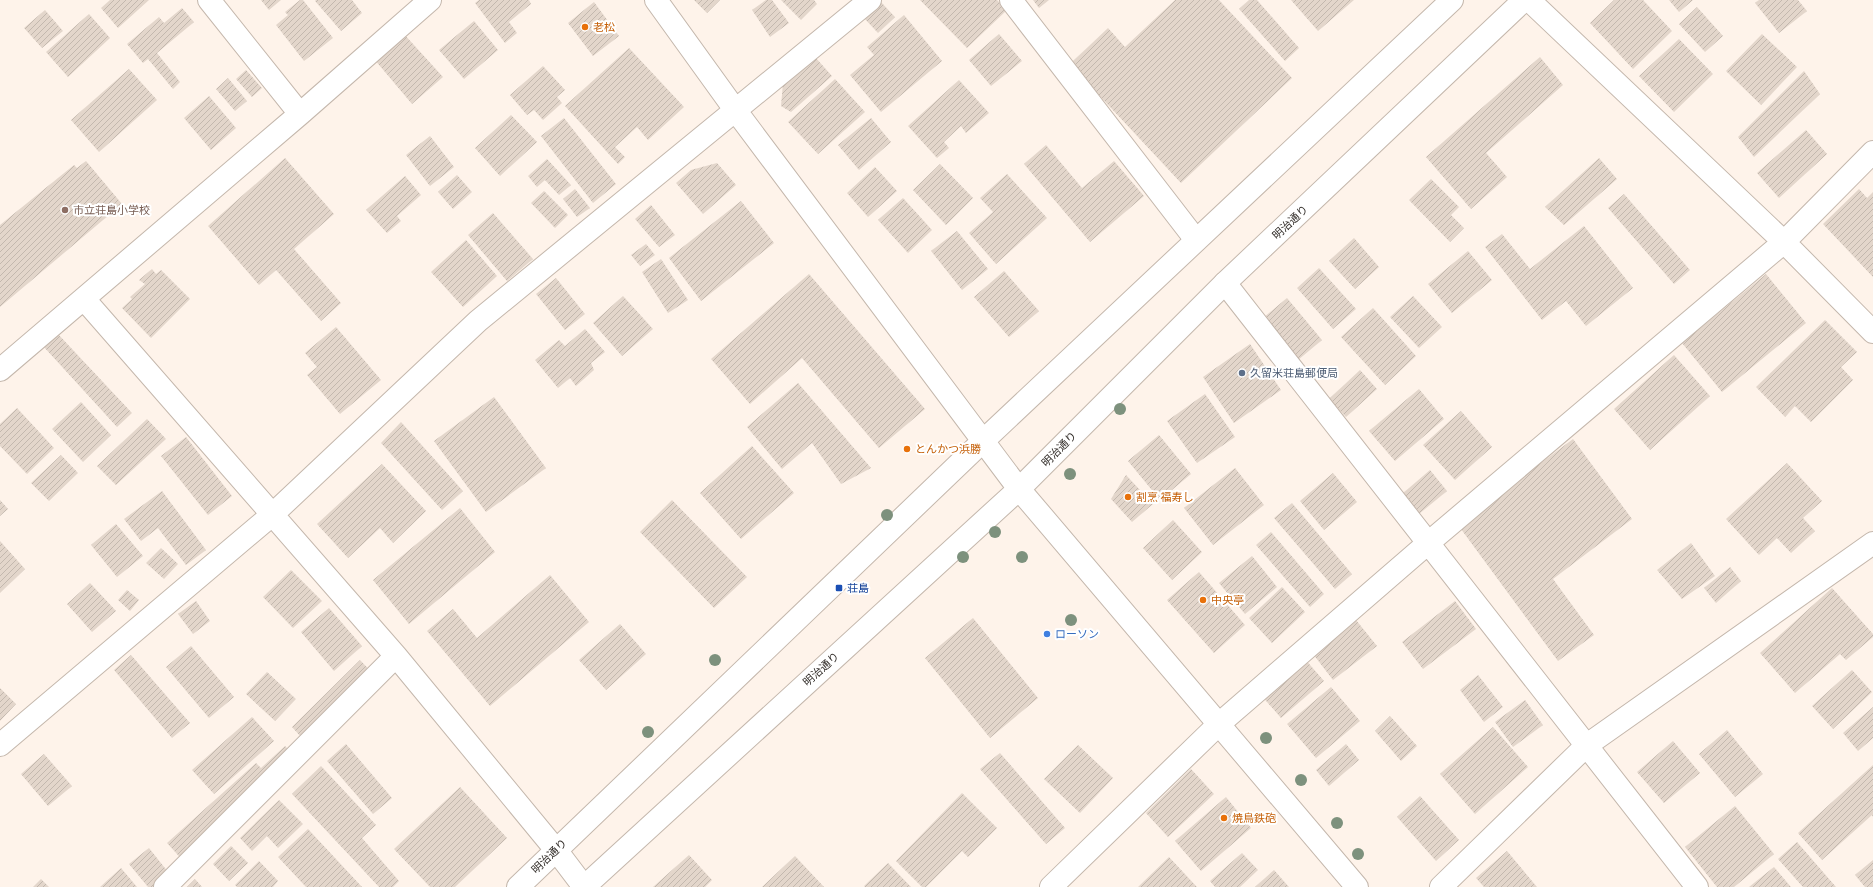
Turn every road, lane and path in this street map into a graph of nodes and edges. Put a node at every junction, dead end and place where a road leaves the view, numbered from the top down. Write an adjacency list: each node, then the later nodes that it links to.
1 (209, 0): 10 (street)
2 (430, 0): 10 (street)
3 (656, 0): 9 (street)
4 (870, 0): 9 (street)
5 (1011, 0): 12 (street)
6 (1452, 0): 12 (street, 明治通り)
7 (1524, 0): 14 (street, 明治通り)
8 (1529, 0): 13 (street)
9 (736, 111): 18 (street); 20 (street)
10 (300, 114): 15 (street)
11 (1873, 152): 13 (street)
12 (1196, 240): 18 (street, 明治通り)
13 (1784, 242): 16 (street); 22 (street)
14 (1225, 283): 19 (street, 明治通り); 22 (street)
15 (84, 299): 17 (street); 20 (street)
16 (1873, 332)
17 (0, 370)
18 (983, 441): 19 (street); 27 (street, 明治通り)
19 (1018, 489): 24 (street); 30 (street, 明治通り)
20 (273, 514): 23 (street); 25 (street)
21 (1873, 543): 26 (street)
22 (1427, 544): 24 (street); 26 (street)
23 (396, 656): 27 (street); 28 (street)
24 (1219, 724): 31 (street); 32 (street)
25 (0, 745)
26 (1587, 745): 33 (street); 34 (street)
27 (556, 850): 29 (street, 明治通り); 30 (street)
28 (165, 887)
29 (518, 887)
30 (584, 887)
31 (1051, 887)
32 (1357, 887)
33 (1441, 887)
34 (1696, 887)

